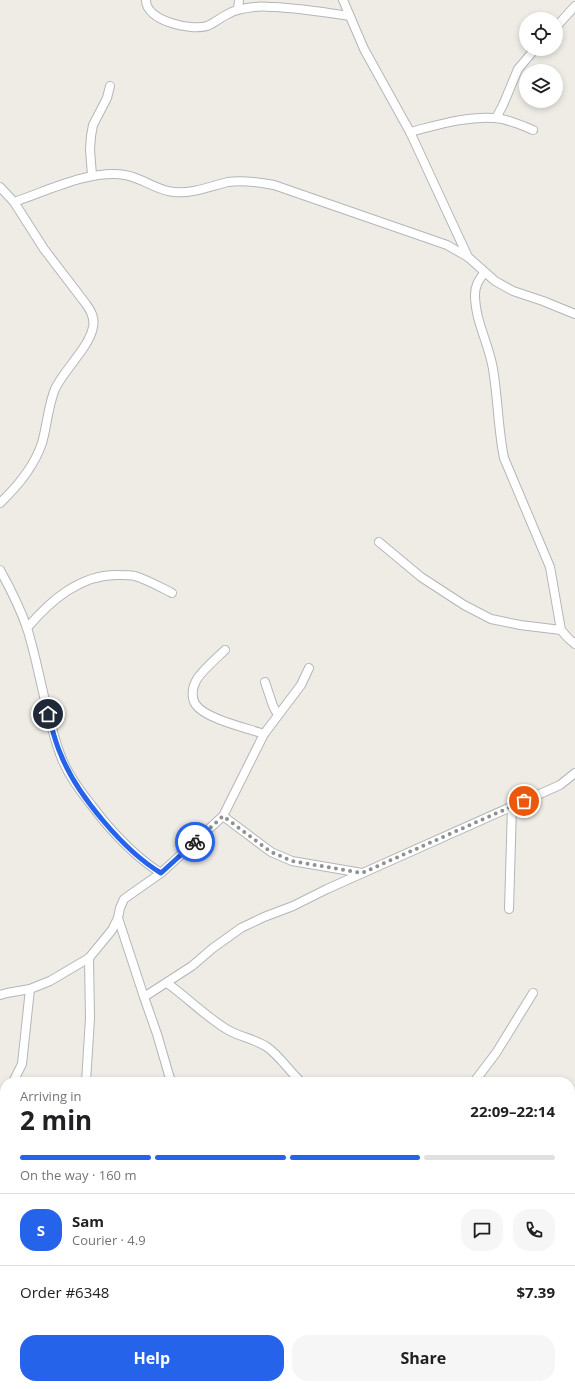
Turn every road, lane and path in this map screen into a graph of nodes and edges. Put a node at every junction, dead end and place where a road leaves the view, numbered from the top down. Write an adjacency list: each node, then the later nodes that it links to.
1 (146, 0): 5 (street)
2 (239, 0): 5 (street)
3 (343, 0): 6 (street)
4 (575, 6): 7 (street)
5 (238, 10): 6 (street)
6 (348, 16): 12 (street)
7 (563, 19)
8 (529, 56): 10 (street)
9 (110, 86): 13 (street)
10 (496, 118): 11 (street); 12 (street)
11 (533, 130)
12 (410, 132): 16 (street)
13 (92, 176): 15 (street); 16 (street)
14 (0, 187): 15 (street)
15 (14, 202): 19 (street)
16 (468, 257): 17 (street)
17 (484, 273): 18 (street); 24 (street)
18 (575, 314)
19 (0, 503)
20 (379, 542): 24 (street)
21 (0, 570): 23 (street)
22 (172, 593): 23 (street)
23 (27, 628): 34 (street)
24 (560, 630): 25 (street)
25 (575, 644)
26 (225, 650): 30 (street)
27 (309, 668): 29 (street)
28 (265, 682): 29 (street)
29 (278, 715): 30 (street)
30 (264, 734): 33 (street)
31 (575, 773): 32 (street)
32 (512, 806): 35 (street); 36 (street)
33 (223, 816): 34 (street); 35 (street)
34 (161, 873): 37 (street)
35 (362, 873): 39 (street)
36 (509, 910)
37 (118, 918): 38 (street); 43 (street)
38 (89, 958): 40 (street); 45 (street)
39 (167, 983): 43 (street); 47 (street)
40 (30, 989): 42 (street); 44 (street)
41 (533, 993): 48 (street)
42 (0, 995)
43 (144, 997): 46 (street)
44 (16, 1077)
45 (86, 1077)
46 (170, 1077)
47 (296, 1077)
48 (478, 1077)

